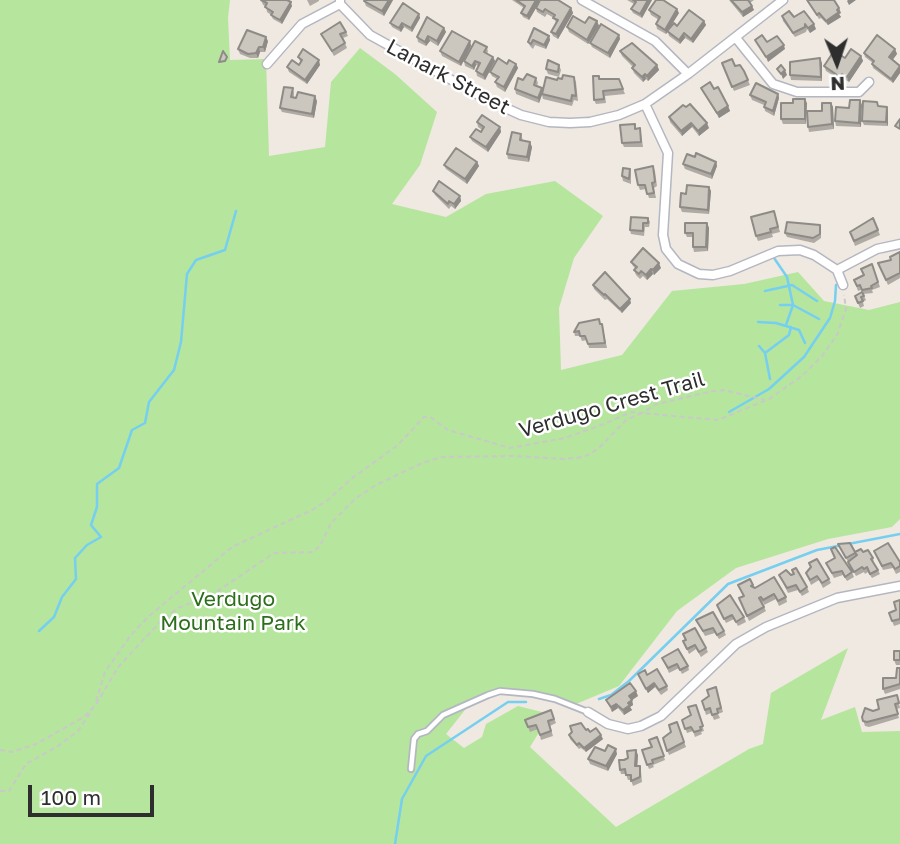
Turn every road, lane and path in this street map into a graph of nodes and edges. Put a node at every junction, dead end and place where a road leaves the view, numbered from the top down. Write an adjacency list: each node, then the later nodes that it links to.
1 (582, 0): 6 (street)
2 (783, 0): 4 (street, Lanark Street)
3 (340, 2): 5 (street); 8 (street, Lanark Street)
4 (736, 38): 6 (street, Lanark Street); 7 (street)
5 (267, 64)
6 (688, 74): 8 (street, Lanark Street)
7 (869, 82)
8 (645, 104): 10 (street)
9 (900, 244): 10 (street)
10 (837, 270): 11 (street)
11 (844, 285): 12 (path)
12 (766, 401): 13 (path); 13 (path, Verdugo Crest Trail)
13 (642, 413): 15 (path); 15 (path, Verdugo Crest Trail)
14 (900, 586): 16 (street)
15 (95, 706): 17 (path); 19 (path, Verdugo Crest Trail)
16 (588, 712): 18 (lane)
17 (0, 750)
18 (411, 769)
19 (0, 792)

